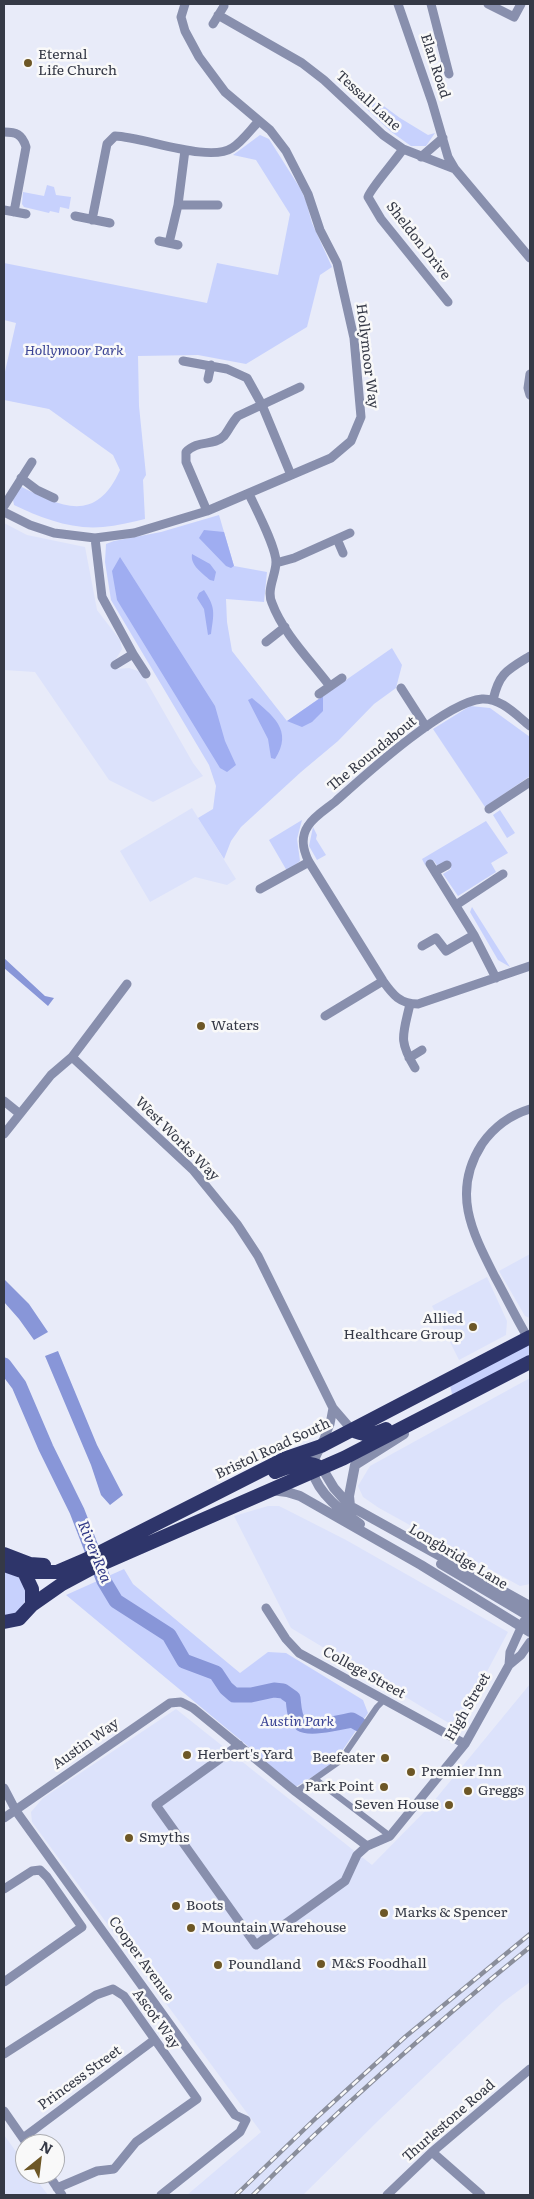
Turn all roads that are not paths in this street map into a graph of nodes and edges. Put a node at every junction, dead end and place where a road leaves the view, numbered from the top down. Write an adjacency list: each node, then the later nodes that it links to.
1 (398, 4): 12 (street, Elan Road)
2 (431, 4): 9 (street)
3 (488, 4): 4 (street)
4 (521, 4)
5 (182, 6): 10 (street, Hollymoor Way)
6 (224, 6): 7 (street)
7 (218, 15): 8 (street); 13 (street, Tessall Lane)
8 (214, 24)
9 (449, 74)
10 (259, 121): 14 (street); 36 (street, Hollymoor Way)
11 (4, 132): 20 (street)
12 (443, 138): 15 (street); 16 (street, Elan Road)
13 (403, 149): 15 (street, Tessall Lane); 27 (street, Sheldon Drive)
14 (185, 150): 17 (street); 23 (street)
15 (421, 157): 16 (street, Tessall Lane)
16 (455, 169): 26 (street)
17 (178, 205): 18 (street); 25 (street)
18 (218, 205)
19 (4, 210): 20 (street)
20 (14, 212): 21 (street)
21 (26, 214)
22 (75, 216): 23 (street)
23 (92, 220): 24 (street)
24 (110, 223)
25 (159, 241)
26 (530, 258)
27 (448, 302)
28 (184, 361): 29 (street)
29 (211, 365): 31 (street); 34 (street)
30 (530, 374): 33 (street)
31 (208, 380)
32 (300, 387): 34 (street)
33 (530, 396)
34 (262, 405): 36 (street); 41 (street)
35 (32, 462): 37 (street)
36 (291, 475): 38 (street, Hollymoor Way)
37 (21, 478): 39 (street); 40 (street)
38 (249, 494): 41 (street, Hollymoor Way); 47 (street)
39 (54, 498)
40 (4, 506)
41 (207, 511): 44 (street, Hollymoor Way)
42 (4, 512): 44 (street, Hollymoor Way)
43 (350, 533): 45 (street)
44 (95, 538): 50 (street)
45 (337, 540): 46 (street); 47 (street)
46 (343, 553)
47 (276, 563): 48 (street)
48 (285, 628): 49 (street); 55 (street)
49 (266, 642)
50 (133, 654): 52 (street); 53 (street)
51 (530, 656): 58 (street)
52 (115, 665)
53 (146, 674)
54 (342, 678): 55 (street)
55 (329, 685): 57 (street)
56 (400, 688): 60 (street)
57 (319, 694)
58 (493, 700): 59 (street); 60 (street, The Roundabout)
59 (530, 726)
60 (426, 727): 63 (street, The Roundabout)
61 (530, 782): 62 (street)
62 (489, 809)
63 (309, 862): 66 (street); 72 (street, The Roundabout)
64 (447, 865): 67 (street)
65 (503, 874): 67 (street)
66 (260, 889)
67 (456, 905): 68 (street)
68 (474, 934): 69 (street); 71 (street)
69 (422, 946)
70 (530, 966): 71 (street)
71 (496, 978): 74 (street)
72 (383, 981): 74 (street, The Roundabout); 75 (street)
73 (127, 984): 77 (street)
74 (410, 1004): 78 (street)
75 (325, 1016)
76 (422, 1050): 78 (street)
77 (72, 1057): 82 (street); 88 (street, West Works Way)
78 (409, 1058): 79 (street)
79 (415, 1068)
80 (4, 1101): 82 (street)
81 (530, 1109): 84 (street)
82 (20, 1114): 83 (street)
83 (4, 1134)
84 (529, 1337): 86 (highway, Bristol Road South)
85 (530, 1362): 87 (highway, Bristol Road South)
86 (445, 1380): 87 (highway); 91 (highway, Bristol Road South)
87 (457, 1401): 89 (highway, Bristol Road South)
88 (333, 1408): 91 (street, West Works Way); 92 (street)
89 (430, 1415): 90 (highway, Bristol Road South); 91 (highway)
90 (413, 1424): 93 (highway, Bristol Road South); 96 (street)
91 (352, 1430): 92 (highway, Bristol Road South)
92 (321, 1446): 93 (street); 95 (highway, Bristol Road South)
93 (316, 1468): 94 (highway, Bristol Road South); 95 (highway); 96 (street, Longbridge Lane); 101 (street, Longbridge Lane)
94 (268, 1490): 97 (highway, Bristol Road South); 101 (street, Longbridge Lane)
95 (210, 1496): 97 (highway, Bristol Road South)
96 (350, 1506): 105 (street, Longbridge Lane)
97 (117, 1551): 99 (highway, Bristol Road South)
98 (4, 1554): 99 (highway)
99 (85, 1564): 102 (highway, Bristol Road South); 103 (highway, Bristol Road South)
100 (4, 1565): 102 (highway, Bristol Road South)
101 (421, 1565): 105 (street, Longbridge Lane)
102 (24, 1572): 103 (highway)
103 (32, 1605): 106 (highway, Bristol Road South)
104 (266, 1608): 110 (street, College Street)
105 (528, 1616): 107 (street, Longbridge Lane); 109 (street, High Street)
106 (4, 1622)
107 (530, 1632)
108 (530, 1642): 109 (street, High Street)
109 (509, 1665): 111 (street, High Street)
110 (384, 1700): 111 (street, College Street); 113 (street)
111 (465, 1744): 118 (street, High Street)
112 (239, 1745): 115 (street); 116 (street, Austin Way); 119 (street, High Street)
113 (315, 1779): 115 (street); 118 (street)
114 (4, 1788): 116 (street, Cooper Avenue)
115 (296, 1792): 119 (street)
116 (16, 1811): 117 (street, Austin Way); 130 (street, Cooper Avenue)
117 (4, 1818)
118 (390, 1836): 119 (street, High Street)
119 (367, 1846)
120 (4, 1889): 121 (street)
121 (4, 1982)
122 (154, 2040): 123 (street, Ascot Way); 127 (street, Princess Street); 129 (street, Ascot Way)
123 (4, 2054)
124 (530, 2069): 128 (street, Thurlestone Road)
125 (4, 2110): 126 (street)
126 (20, 2134)
127 (34, 2134)
128 (432, 2152): 131 (street, Thurlestone Road); 132 (street)
129 (60, 2192)
130 (161, 2195)
131 (387, 2195)
132 (481, 2195)

